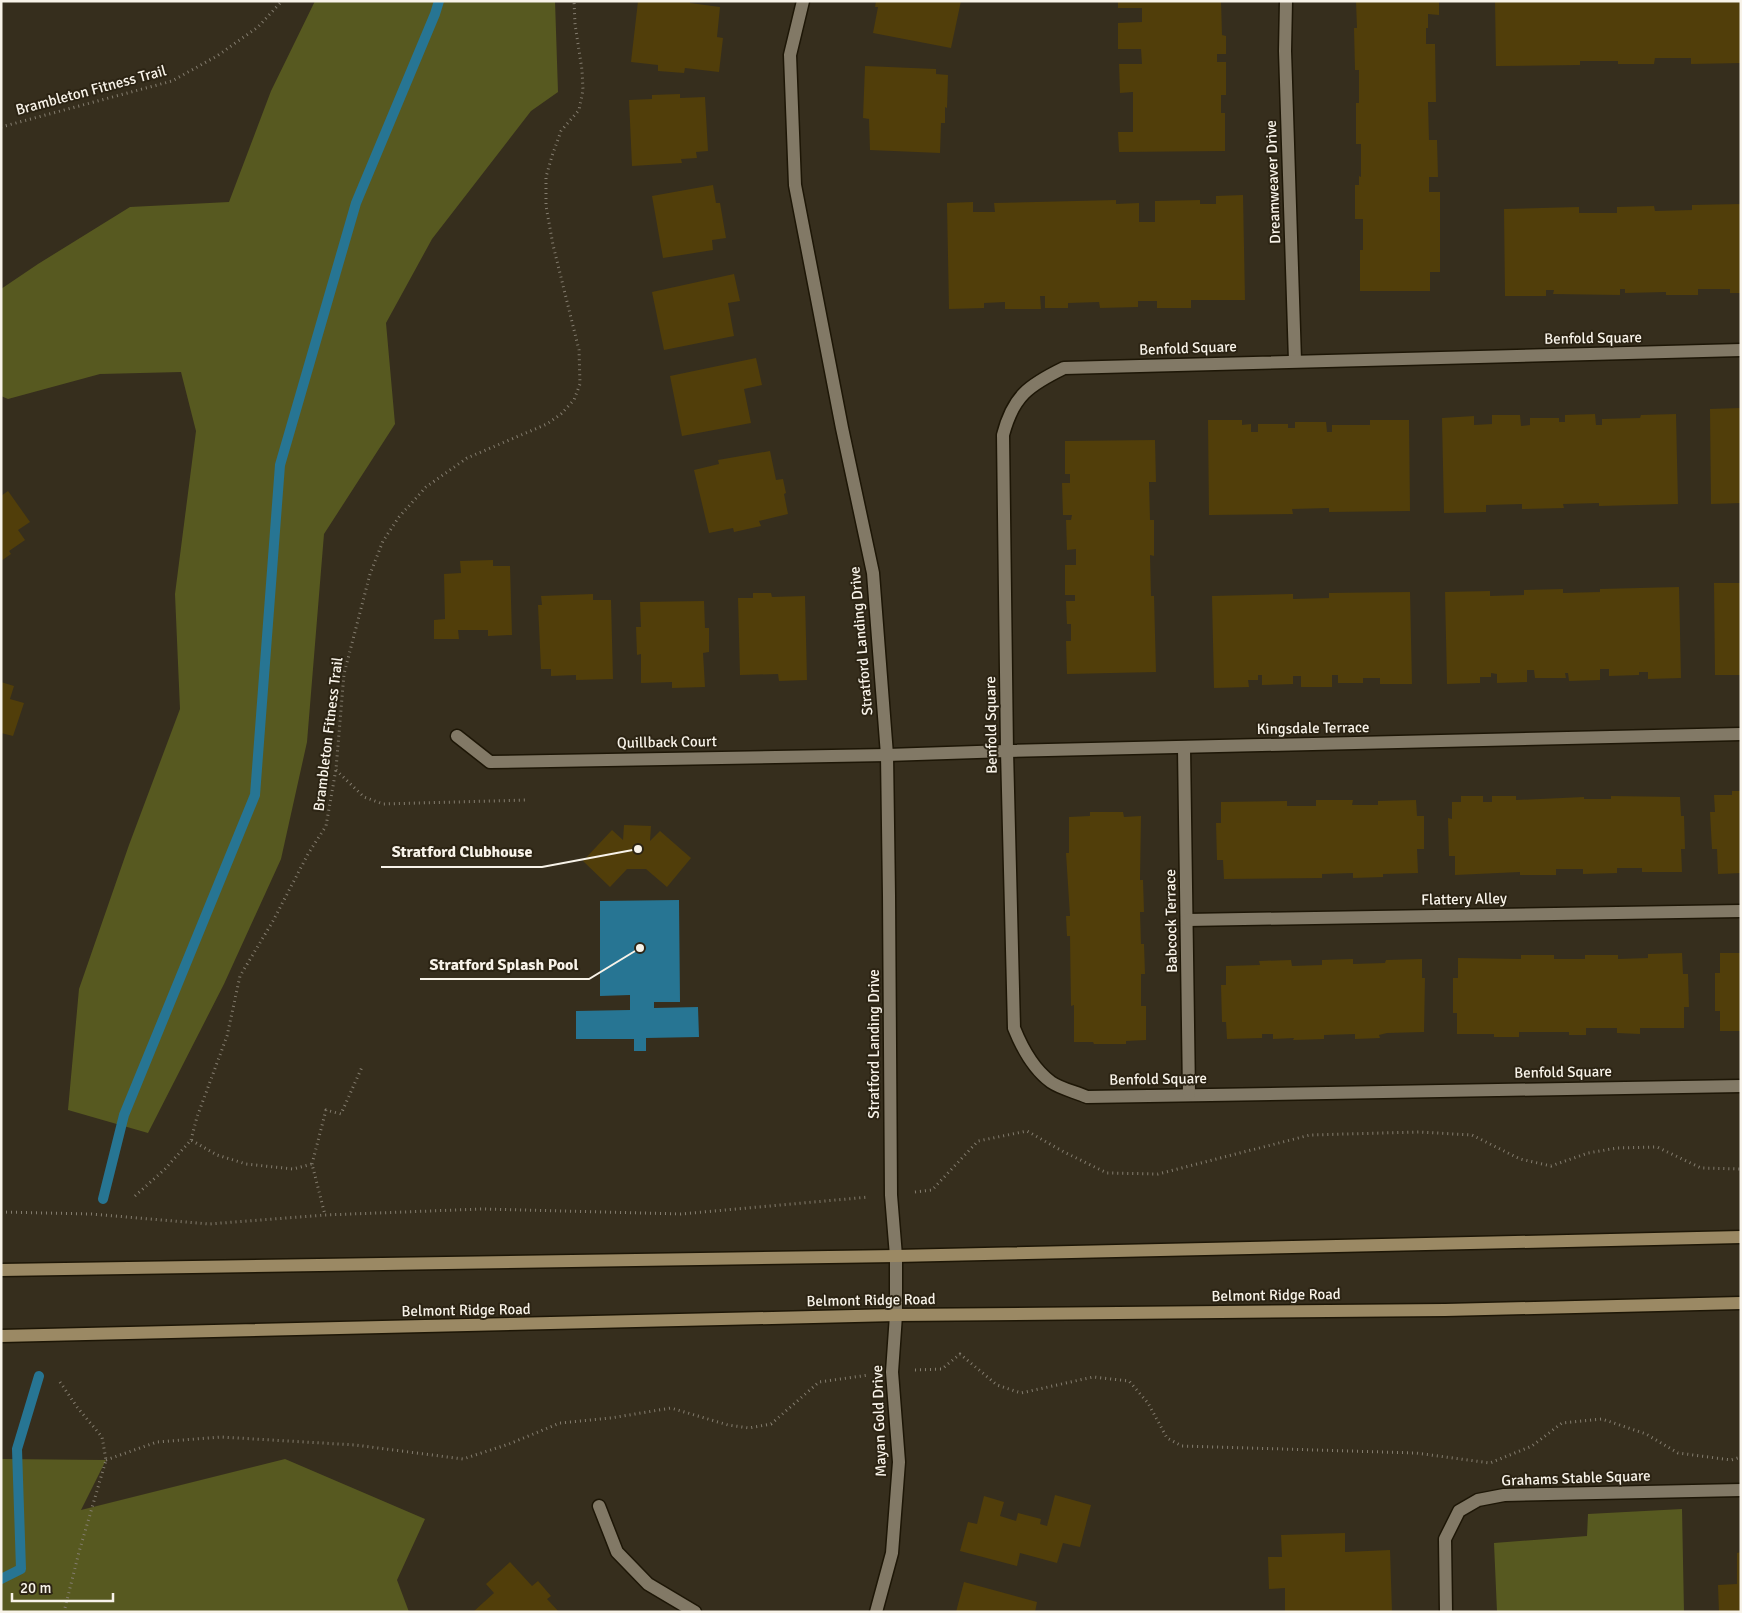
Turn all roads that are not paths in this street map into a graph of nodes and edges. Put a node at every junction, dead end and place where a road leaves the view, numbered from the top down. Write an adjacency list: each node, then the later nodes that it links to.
1 (803, 1): 9 (street, Stratford Landing Drive)
2 (1286, 1): 4 (street, Dreamweaver Drive)
3 (1741, 350): 4 (street, Benfold Square)
4 (1295, 361): 8 (street, Benfold Square)
5 (1741, 734): 7 (street, Kingsdale Terrace)
6 (456, 736): 9 (street, Quillback Court)
7 (1184, 748): 8 (street, Kingsdale Terrace); 11 (street, Babcock Terrace)
8 (1007, 751): 9 (street, Kingsdale Terrace); 13 (street, Benfold Square)
9 (887, 755): 15 (street, Stratford Landing Drive)
10 (1741, 911): 11 (street, Flattery Alley)
11 (1187, 920): 13 (street, Babcock Terrace)
12 (1741, 1086): 13 (street, Benfold Square)
13 (1189, 1094)
14 (1741, 1237): 15 (main road)
15 (896, 1256): 16 (main road); 18 (street, Mayan Gold Drive)
16 (1, 1270)
17 (1741, 1303): 18 (main road, Belmont Ridge Road)
18 (896, 1316): 19 (main road, Belmont Ridge Road); 23 (street, Mayan Gold Drive)
19 (1, 1336)
20 (1741, 1490): 24 (street, Grahams Stable Square)
21 (599, 1506): 22 (street)
22 (695, 1612)
23 (876, 1612)
24 (1446, 1612)

